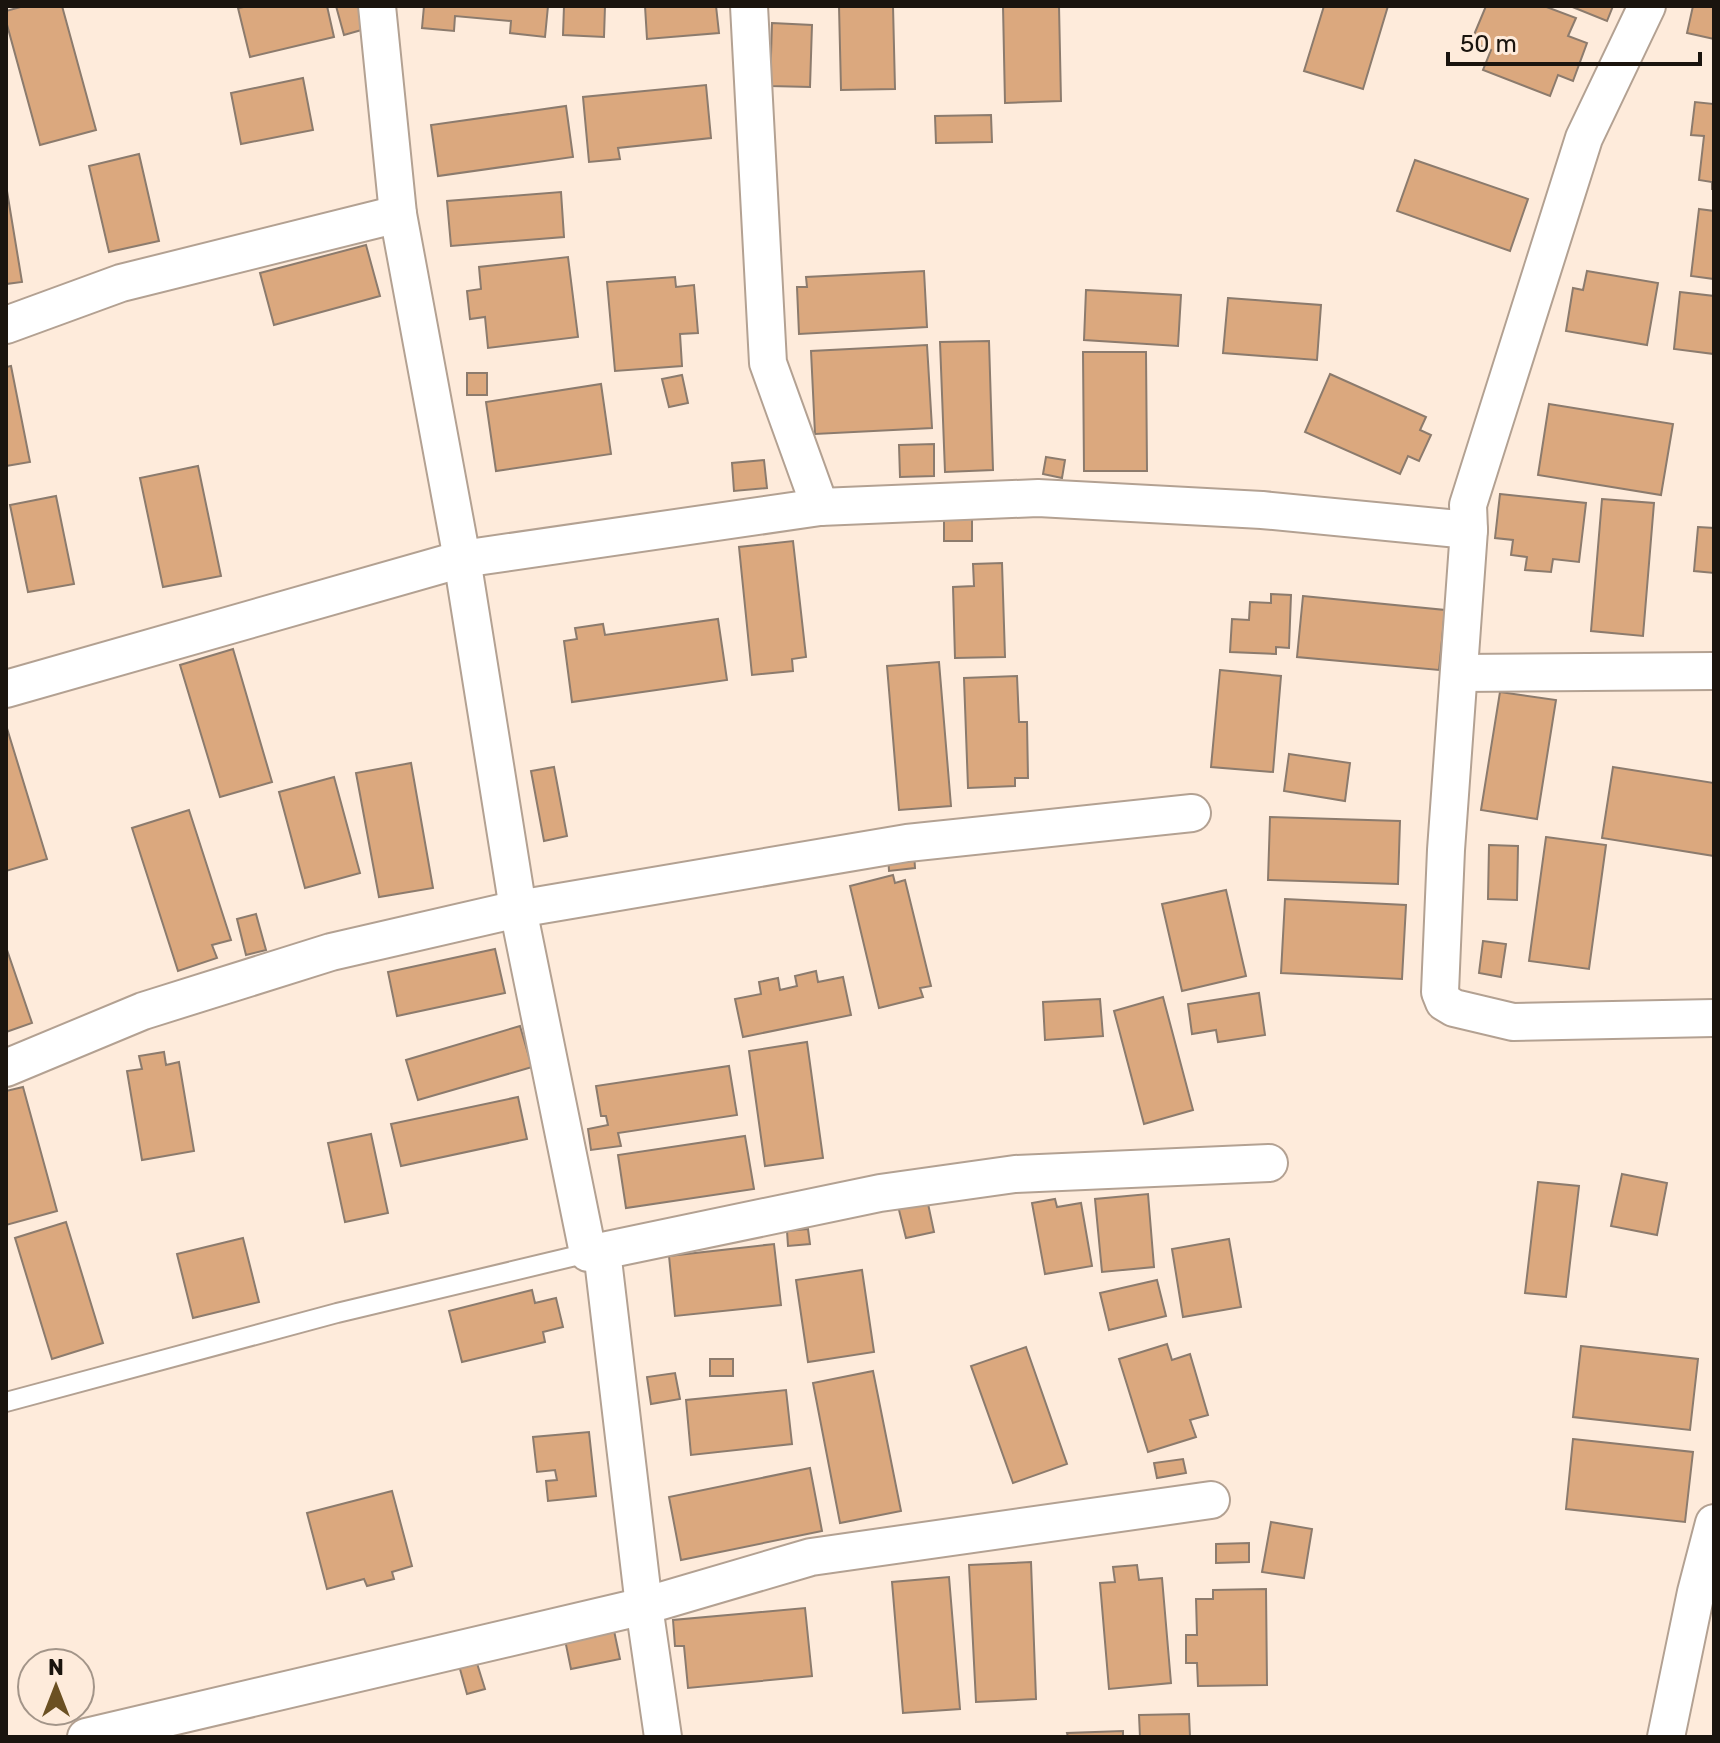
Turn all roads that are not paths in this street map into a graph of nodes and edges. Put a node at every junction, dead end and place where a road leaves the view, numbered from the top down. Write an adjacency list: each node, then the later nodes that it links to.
1 (377, 6): 4 (street)
2 (749, 6): 6 (street)
3 (1647, 6): 7 (street)
4 (398, 214): 5 (street); 8 (street)
5 (6, 325)
6 (820, 507): 7 (street); 8 (street)
7 (1469, 530): 10 (street)
8 (462, 559): 11 (street); 13 (street)
9 (1714, 671): 10 (street)
10 (1459, 673): 14 (street)
11 (6, 689)
12 (1192, 813): 13 (street)
13 (518, 909): 15 (street); 17 (street)
14 (1714, 1018)
15 (6, 1068)
16 (1269, 1163): 17 (street)
17 (595, 1252): 18 (lane); 21 (street)
18 (6, 1402)
19 (1211, 1500): 21 (street)
20 (1714, 1523): 24 (street)
21 (644, 1606): 22 (street); 23 (street)
22 (86, 1737)
23 (663, 1737)
24 (1666, 1737)

